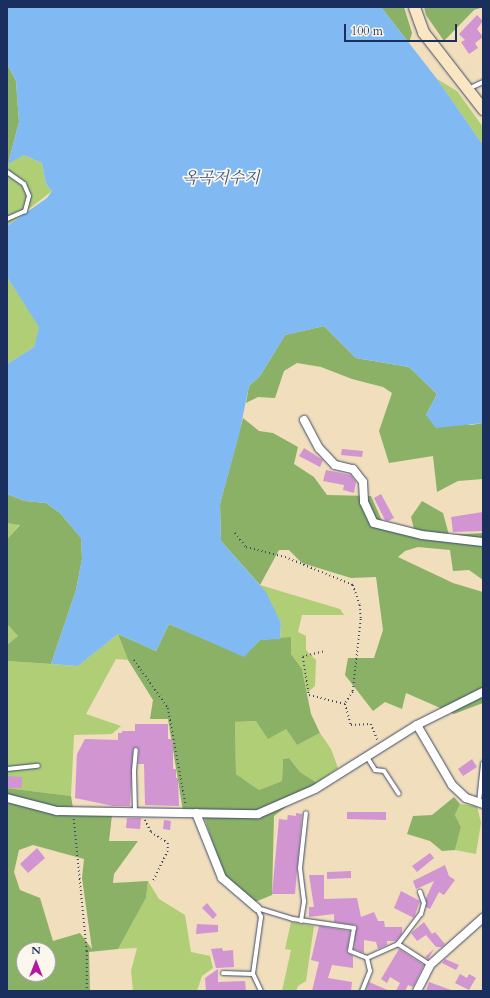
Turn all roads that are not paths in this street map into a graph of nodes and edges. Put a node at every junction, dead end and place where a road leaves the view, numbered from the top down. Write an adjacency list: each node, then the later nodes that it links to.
1 (414, 7): 3 (street)
2 (483, 82): 3 (lane)
3 (468, 89): 4 (street)
4 (483, 110)
5 (7, 172): 6 (lane)
6 (7, 219)
7 (304, 420): 8 (street)
8 (483, 542)
9 (483, 692): 10 (street)
10 (417, 725): 12 (street); 18 (street)
11 (136, 750): 19 (lane)
12 (367, 757): 16 (lane); 20 (street)
13 (483, 763): 18 (lane)
14 (38, 766): 15 (lane)
15 (7, 769)
16 (399, 794)
17 (7, 798): 19 (street)
18 (481, 803)
19 (135, 812): 20 (street)
20 (192, 813): 23 (street)
21 (306, 813): 25 (lane)
22 (420, 892): 26 (lane)
23 (257, 908): 25 (lane); 30 (lane)
24 (483, 918): 28 (street)
25 (301, 921): 27 (lane)
26 (398, 944): 27 (lane); 28 (lane)
27 (367, 958): 32 (lane)
28 (430, 965): 33 (street)
29 (223, 974): 30 (lane)
30 (253, 974): 31 (lane)
31 (261, 991)
32 (362, 991)
33 (417, 991)

